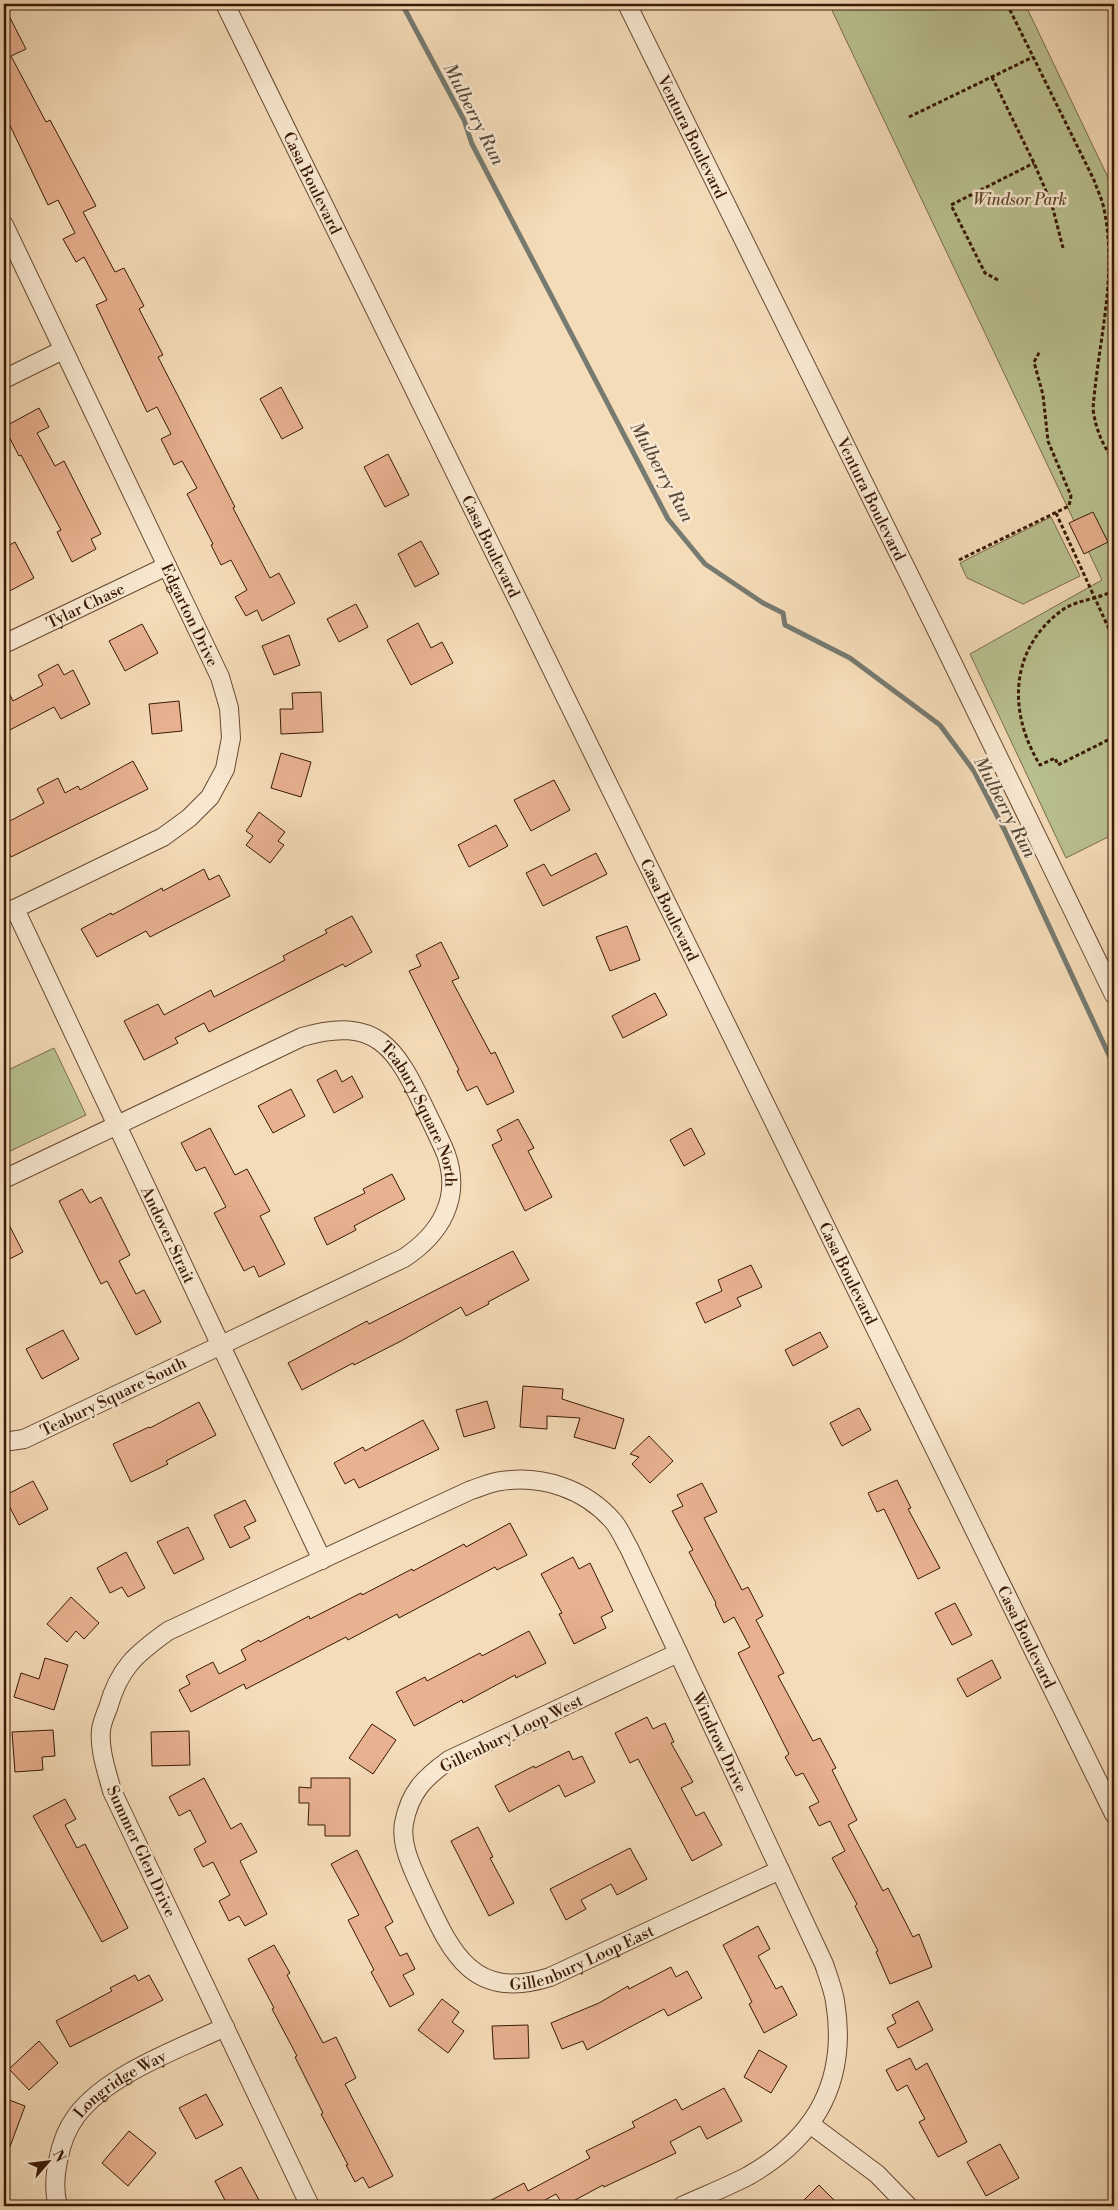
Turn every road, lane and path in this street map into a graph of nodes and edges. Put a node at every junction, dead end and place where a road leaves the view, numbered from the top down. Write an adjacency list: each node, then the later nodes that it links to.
1 (226, 4): 31 (street, Casa Boulevard)
2 (627, 4): 24 (street, Ventura Boulevard)
3 (1007, 4): 4 (path)
4 (1034, 57): 5 (path); 14 (path)
5 (992, 77): 6 (path); 7 (path)
6 (909, 117)
7 (1034, 162): 9 (path); 10 (path)
8 (4, 225): 11 (street, Edgarton Drive)
9 (1063, 248)
10 (998, 280)
11 (63, 350): 13 (street); 17 (street, Edgarton Drive)
12 (1040, 351): 15 (path)
13 (4, 379)
14 (1114, 461)
15 (1056, 513): 16 (path); 19 (path)
16 (959, 560)
17 (166, 566): 21 (street, Tylar Chase); 23 (street, Edgarton Drive)
18 (1114, 590): 19 (path)
19 (1093, 597): 20 (path); 22 (path)
20 (1114, 640)
21 (4, 644)
22 (1114, 737)
23 (9, 912): 25 (street, Andover Strait)
24 (1114, 995)
25 (117, 1125): 26 (street); 27 (street, Andover Strait); 27 (street, Teabury Square North)
26 (4, 1179)
27 (221, 1345): 28 (street, Teabury Square South); 29 (street, Andover Strait)
28 (4, 1442)
29 (322, 1560): 30 (street, Windrow Drive); 34 (street, Summer Glen Drive)
30 (678, 1653): 32 (street, Windrow Drive); 33 (street, Gillenbury Loop West)
31 (1114, 1814)
32 (780, 1870): 33 (street, Gillenbury Loop East); 35 (street, Windrow Drive)
33 (422, 1888)
34 (225, 2027): 36 (street, Longridge Way); 37 (street, Summer Glen Drive)
35 (810, 2124): 38 (street, Windrow Drive); 39 (street)
36 (58, 2206)
37 (310, 2206)
38 (682, 2206)
39 (908, 2206)

